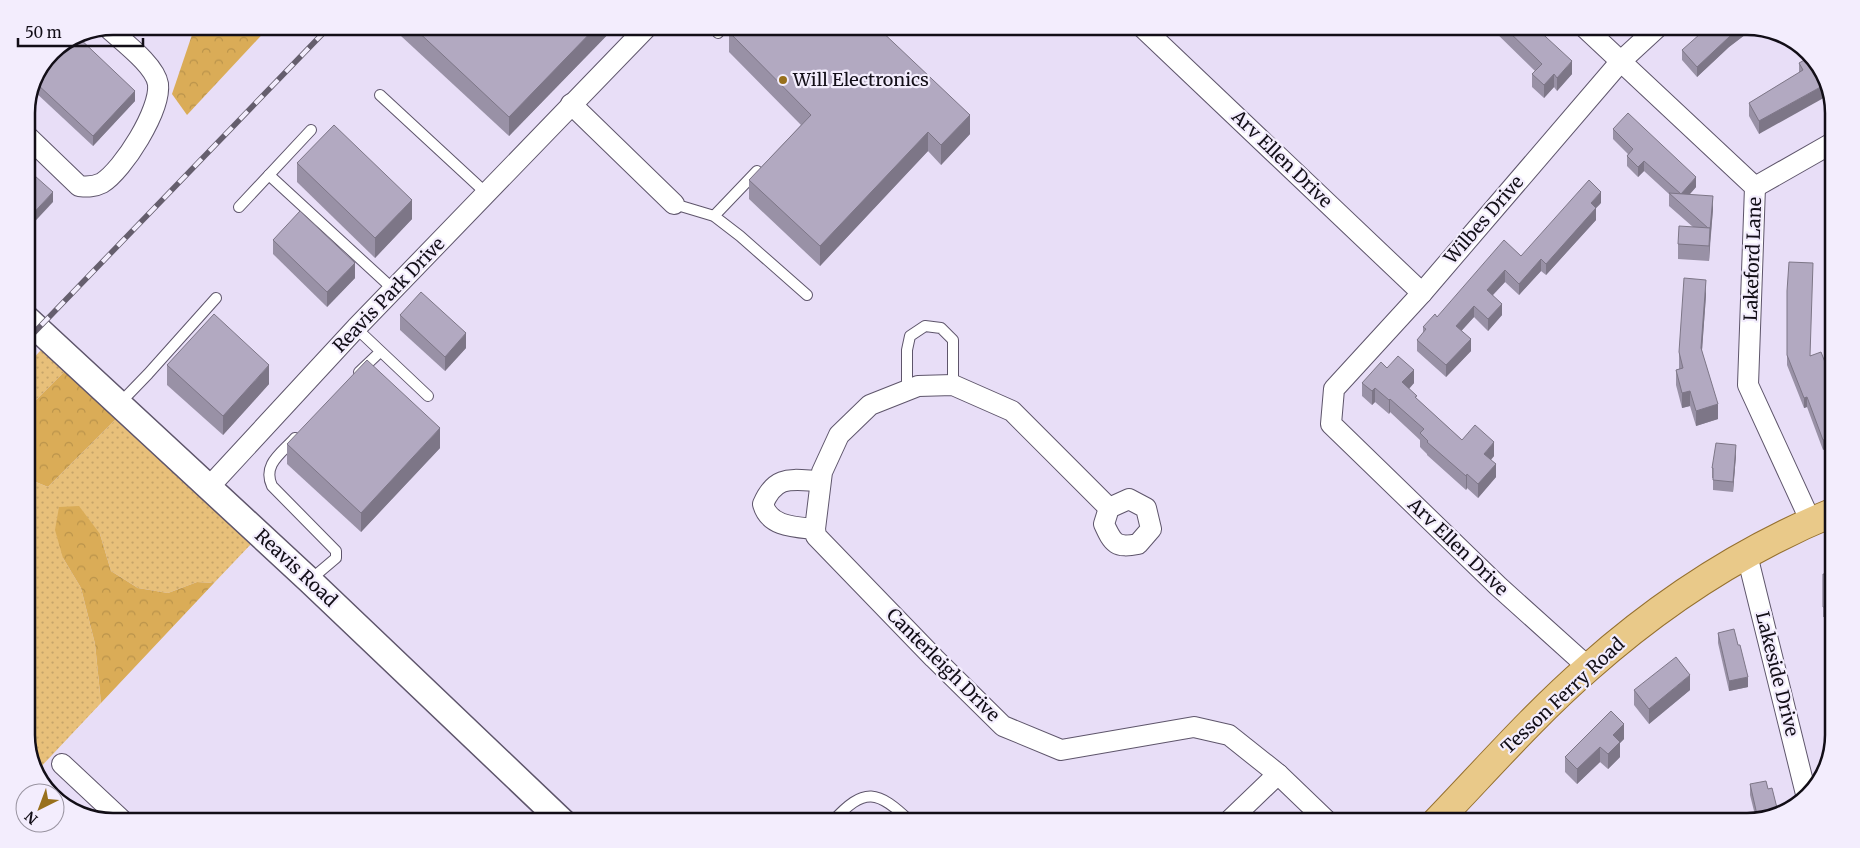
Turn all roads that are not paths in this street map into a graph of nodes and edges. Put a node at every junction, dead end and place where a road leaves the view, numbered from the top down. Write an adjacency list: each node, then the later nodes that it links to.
1 (121, 35): 10 (street)
2 (639, 35): 8 (street, Reavis Park Drive)
3 (1150, 35): 20 (street, Arv Ellen Drive)
4 (1593, 35): 6 (street, Lakeford Lane)
5 (1649, 35): 6 (street, Wilbes Drive)
6 (1621, 61): 14 (street, Lakeford Lane); 20 (street, Wilbes Drive)
7 (380, 95): 15 (lane)
8 (571, 104): 15 (street, Reavis Park Drive); 16 (street)
9 (311, 130): 13 (lane)
10 (35, 144)
11 (1825, 147): 14 (street)
12 (757, 171): 18 (lane)
13 (269, 175): 17 (lane); 19 (lane)
14 (1755, 188): 36 (street, Lakeford Lane)
15 (486, 193): 19 (street, Reavis Park Drive)
16 (674, 204): 18 (lane)
17 (239, 207)
18 (714, 216): 21 (lane)
19 (393, 289): 24 (street, Reavis Park Drive)
20 (1422, 293): 31 (street, Wilbes Drive)
21 (807, 296)
22 (216, 298): 30 (lane)
23 (35, 326): 30 (street, Reavis Road)
24 (356, 328): 25 (lane); 34 (street, Reavis Park Drive)
25 (380, 352): 26 (lane); 29 (lane)
26 (354, 378)
27 (953, 385): 28 (street); 28 (lane); 35 (street)
28 (908, 390): 33 (street)
29 (428, 396)
30 (119, 404): 34 (street, Reavis Road)
31 (1331, 424): 40 (street, Arv Ellen Drive)
32 (302, 431): 39 (lane)
33 (820, 481): 37 (street); 37 (street)
34 (208, 487): 39 (street, Reavis Road)
35 (1109, 508)
36 (1823, 517): 38 (main road, Tesson Ferry Road)
37 (816, 532): 42 (street, Canterleigh Drive)
38 (1747, 555): 40 (main road, Tesson Ferry Road); 43 (street, Lakeside Drive)
39 (310, 581): 45 (street, Reavis Road)
40 (1588, 667): 50 (main road, Tesson Ferry Road)
41 (62, 764): 44 (street)
42 (1278, 774): 48 (street); 49 (street, Canterleigh Drive)
43 (1804, 788)
44 (114, 813)
45 (554, 813)
46 (839, 813): 47 (lane)
47 (901, 813)
48 (1237, 813)
49 (1319, 813)
50 (1445, 813)

